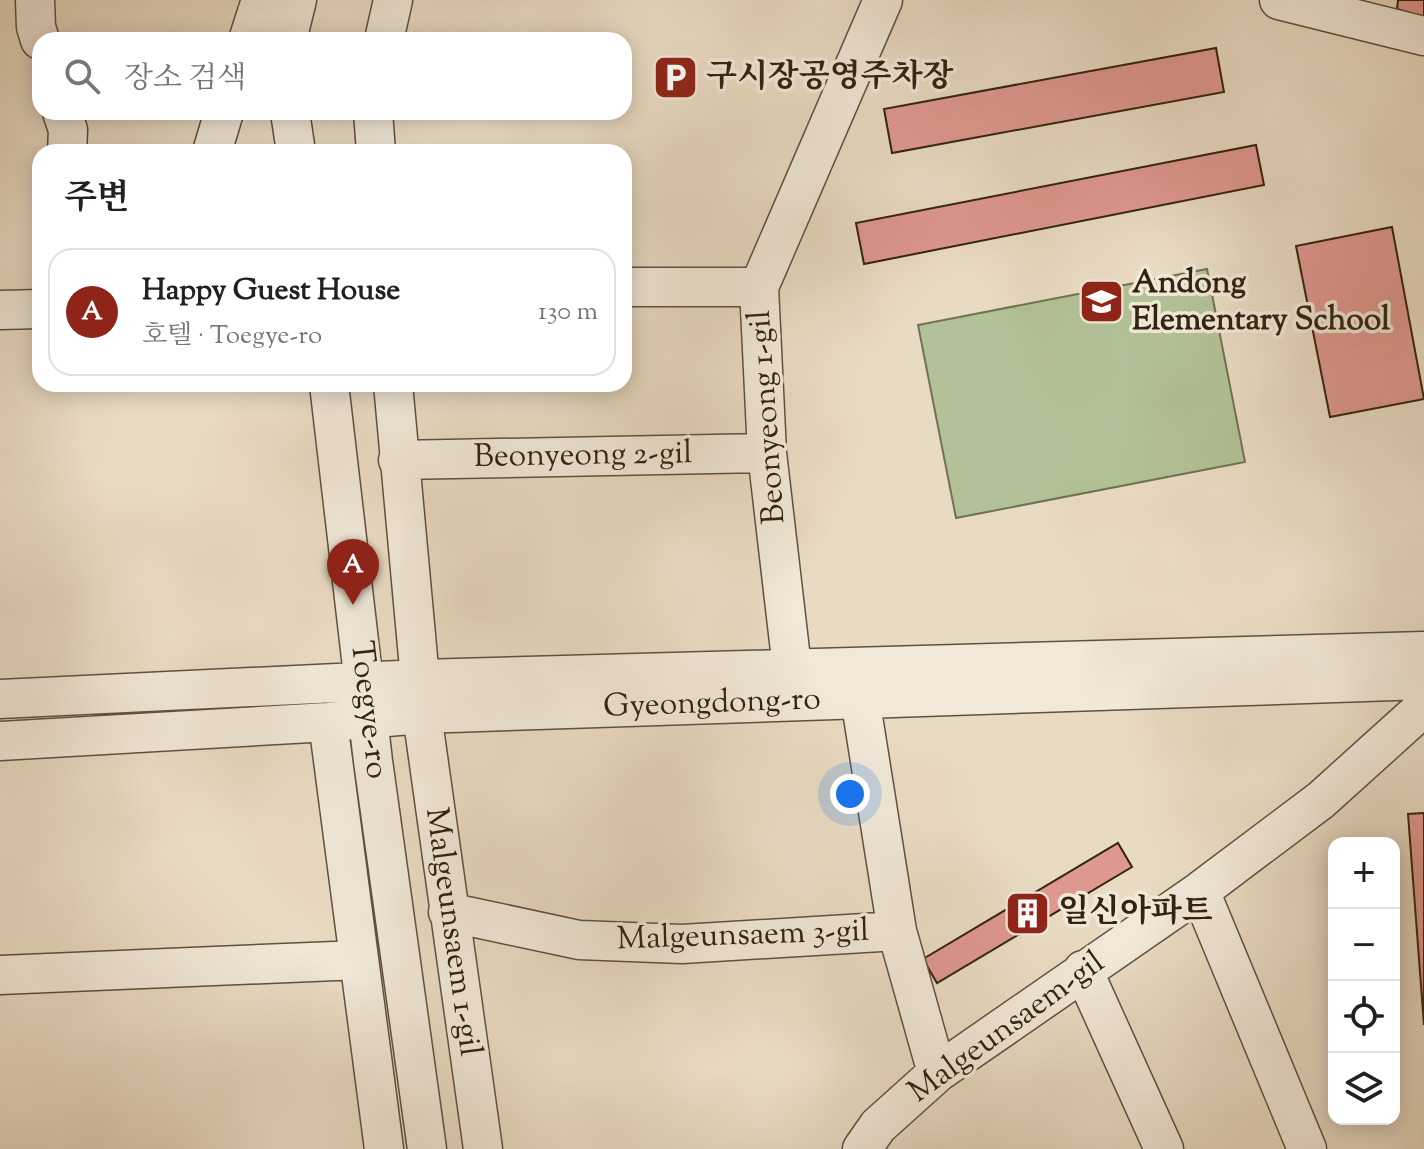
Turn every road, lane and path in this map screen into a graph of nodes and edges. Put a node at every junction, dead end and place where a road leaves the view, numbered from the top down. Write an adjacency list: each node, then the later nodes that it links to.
1 (35, 0): 8 (street)
2 (261, 0): 9 (street)
3 (297, 0): 10 (street)
4 (393, 0): 11 (street)
5 (883, 0): 22 (street, Beonyeong 1-gil)
6 (1279, 0): 7 (street)
7 (1326, 6): 12 (street)
8 (38, 32)
9 (251, 32)
10 (289, 32)
11 (386, 32)
12 (1424, 36)
13 (65, 120): 17 (street)
14 (222, 120): 18 (street)
15 (291, 120): 19 (street)
16 (374, 120): 20 (street)
17 (67, 144)
18 (214, 144)
19 (295, 144)
20 (375, 144)
21 (632, 287): 22 (street)
22 (759, 287): 27 (street, Beonyeong 1-gil)
23 (32, 309): 24 (street)
24 (0, 310)
25 (330, 392): 35 (street, Toegye-ro)
26 (394, 392): 28 (street, Malgeunsaem 1-gil)
27 (767, 453): 28 (street, Beonyeong 2-gil); 30 (street, Beonyeong 1-gil)
28 (398, 460): 32 (street, Malgeunsaem 1-gil)
29 (1424, 651): 30 (street, Gyeongdong-ro)
30 (792, 668): 32 (street, Gyeongdong-ro)
31 (1424, 680): 33 (street, Gyeongdong-ro)
32 (421, 697): 33 (street, Gyeongdong-ro); 35 (street, Gyeongdong-ro); 40 (street, Malgeunsaem 1-gil)
33 (860, 698): 41 (street)
34 (0, 699): 35 (street, Gyeongdong-ro)
35 (366, 700): 37 (street, Gyeongdong-ro); 47 (street, Toegye-ro)
36 (1424, 707): 39 (street, Malgeunsaem-gil)
37 (328, 722): 38 (street, Gyeongdong-ro); 42 (street)
38 (0, 741)
39 (1200, 891): 43 (street, Malgeunsaem-gil); 51 (street)
40 (448, 912): 41 (street, Malgeunsaem 3-gil); 48 (street, Malgeunsaem 1-gil)
41 (897, 931): 45 (street)
42 (359, 960): 44 (street); 46 (street)
43 (1083, 970): 45 (street, Malgeunsaem-gil); 50 (street)
44 (0, 975)
45 (937, 1073): 49 (street, Malgeunsaem-gil)
46 (384, 1149)
47 (427, 1149)
48 (483, 1149)
49 (862, 1149)
50 (1164, 1149)
51 (1307, 1149)

